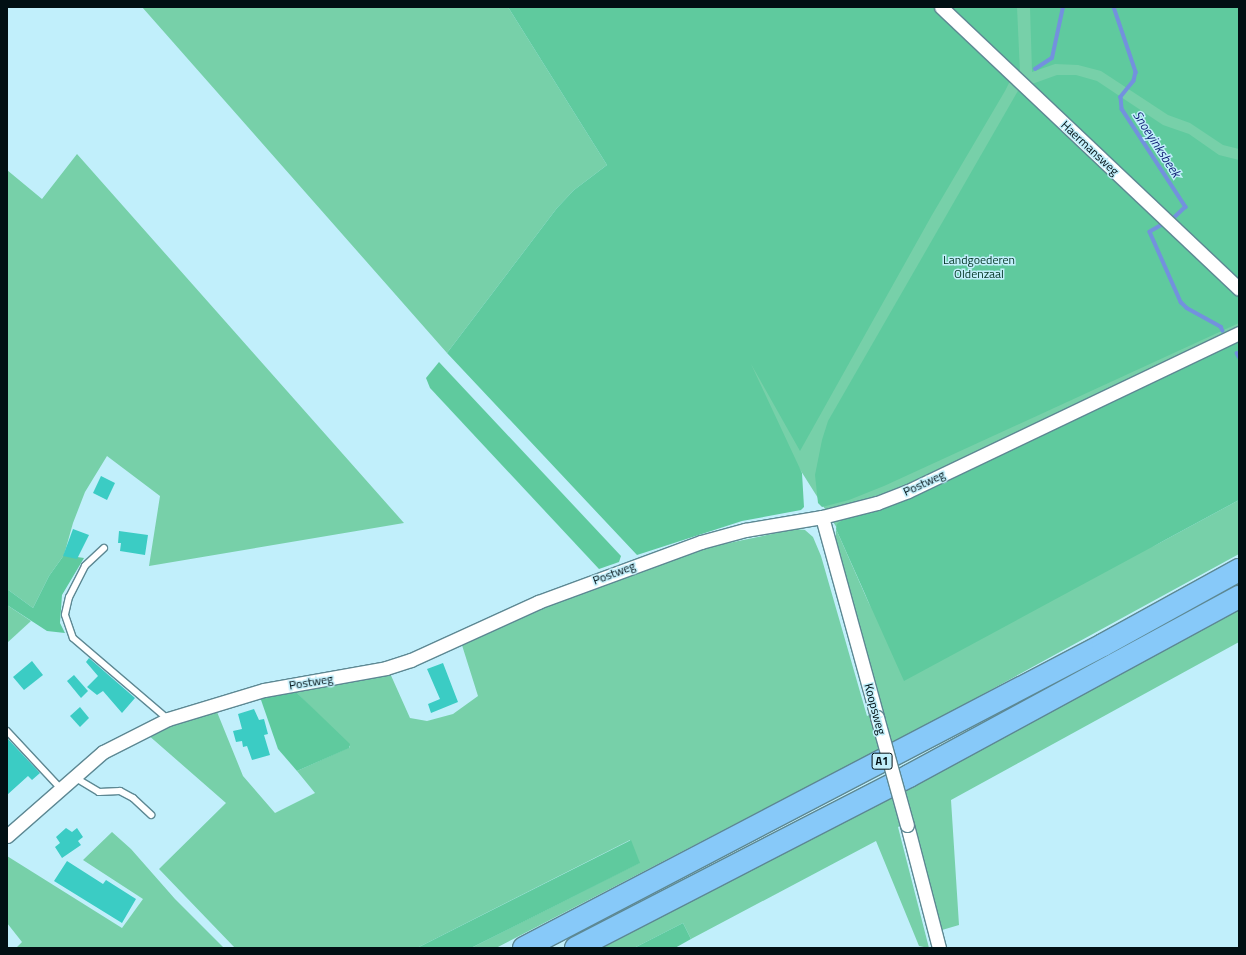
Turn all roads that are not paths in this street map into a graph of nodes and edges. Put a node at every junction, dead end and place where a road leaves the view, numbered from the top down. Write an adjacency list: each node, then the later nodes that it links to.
1 (941, 7): 2 (street, Haermansweg)
2 (1239, 289)
3 (1239, 333): 4 (street, Postweg)
4 (822, 517): 8 (street, Postweg); 16 (street, Koopsweg, bridge)
5 (104, 548): 8 (lane)
6 (1239, 570): 14 (highway, A1)
7 (1239, 597): 15 (highway, A1)
8 (168, 720): 10 (street, Postweg)
9 (7, 731): 11 (lane)
10 (74, 777): 11 (street, Postweg); 12 (lane)
11 (61, 789): 13 (street, Postweg)
12 (151, 816)
13 (7, 836)
14 (524, 948)
15 (576, 948)
16 (939, 948)

